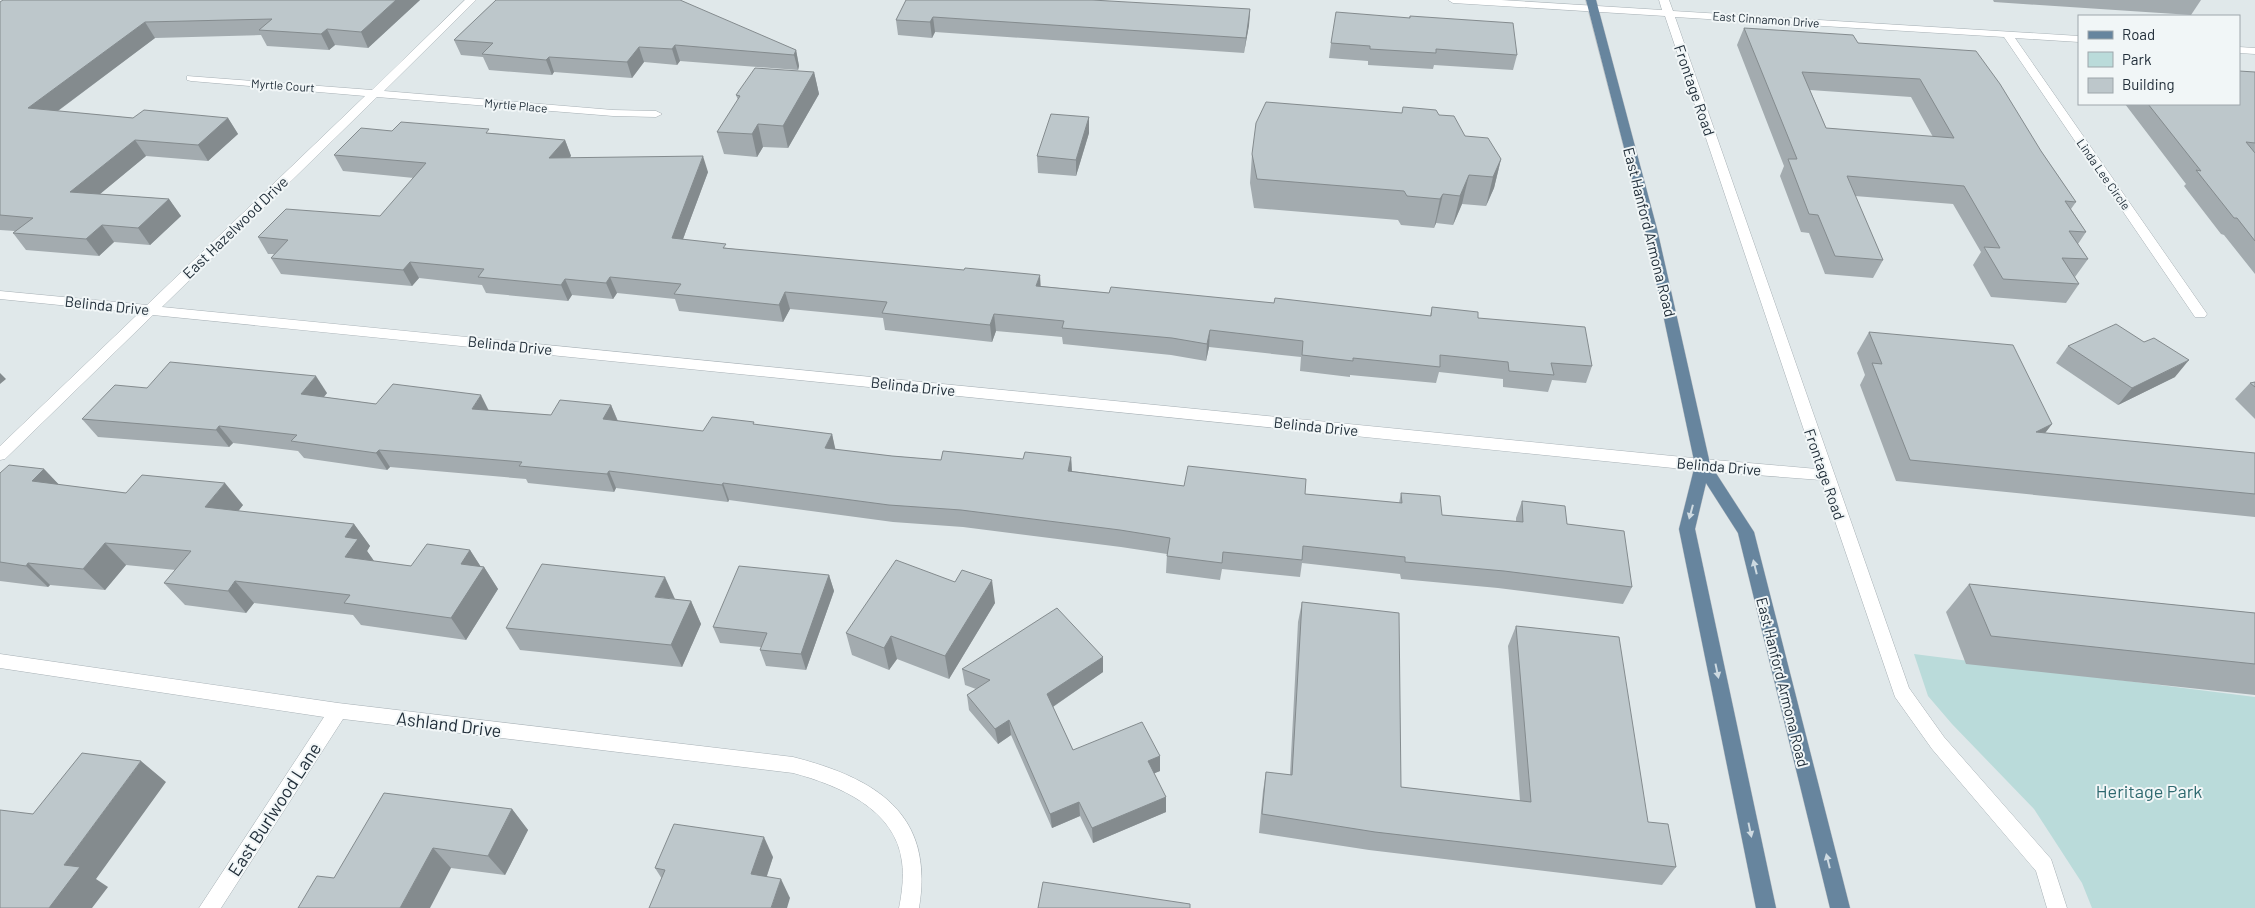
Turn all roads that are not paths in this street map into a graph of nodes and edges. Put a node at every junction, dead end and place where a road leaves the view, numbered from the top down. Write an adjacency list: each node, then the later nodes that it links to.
1 (471, 0): 10 (street, East Hazelwood Drive)
2 (1453, 0): 3 (street, East Cinnamon Drive)
3 (1592, 4): 4 (street, East Cinnamon Drive); 16 (main road, East Hanford Armona Road)
4 (1666, 6): 5 (street, East Cinnamon Drive); 17 (street, Frontage Road)
5 (2007, 34): 6 (street, East Cinnamon Drive); 14 (street, Linda Lee Circle)
6 (2078, 39)
7 (2240, 50): 8 (street)
8 (2255, 51)
9 (191, 78): 10 (street, Myrtle Court)
10 (376, 92): 11 (street, Myrtle Place); 13 (street, East Hazelwood Drive)
11 (656, 114)
12 (0, 294): 13 (street, Belinda Drive)
13 (150, 309): 15 (street, East Hazelwood Drive); 16 (street, Belinda Drive)
14 (2200, 314)
15 (0, 455)
16 (1703, 465): 17 (street, Belinda Drive); 22 (main road, East Hanford Armona Road, one-way to 22); 23 (main road, East Hanford Armona Road, one-way to 16)
17 (1826, 475): 24 (street, Frontage Road)
18 (0, 661): 19 (street, Ashland Drive)
19 (338, 710): 20 (street, East Burlwood Lane); 21 (street, Ashland Drive)
20 (209, 908)
21 (909, 908)
22 (1766, 908)
23 (1840, 908)
24 (2057, 908)

